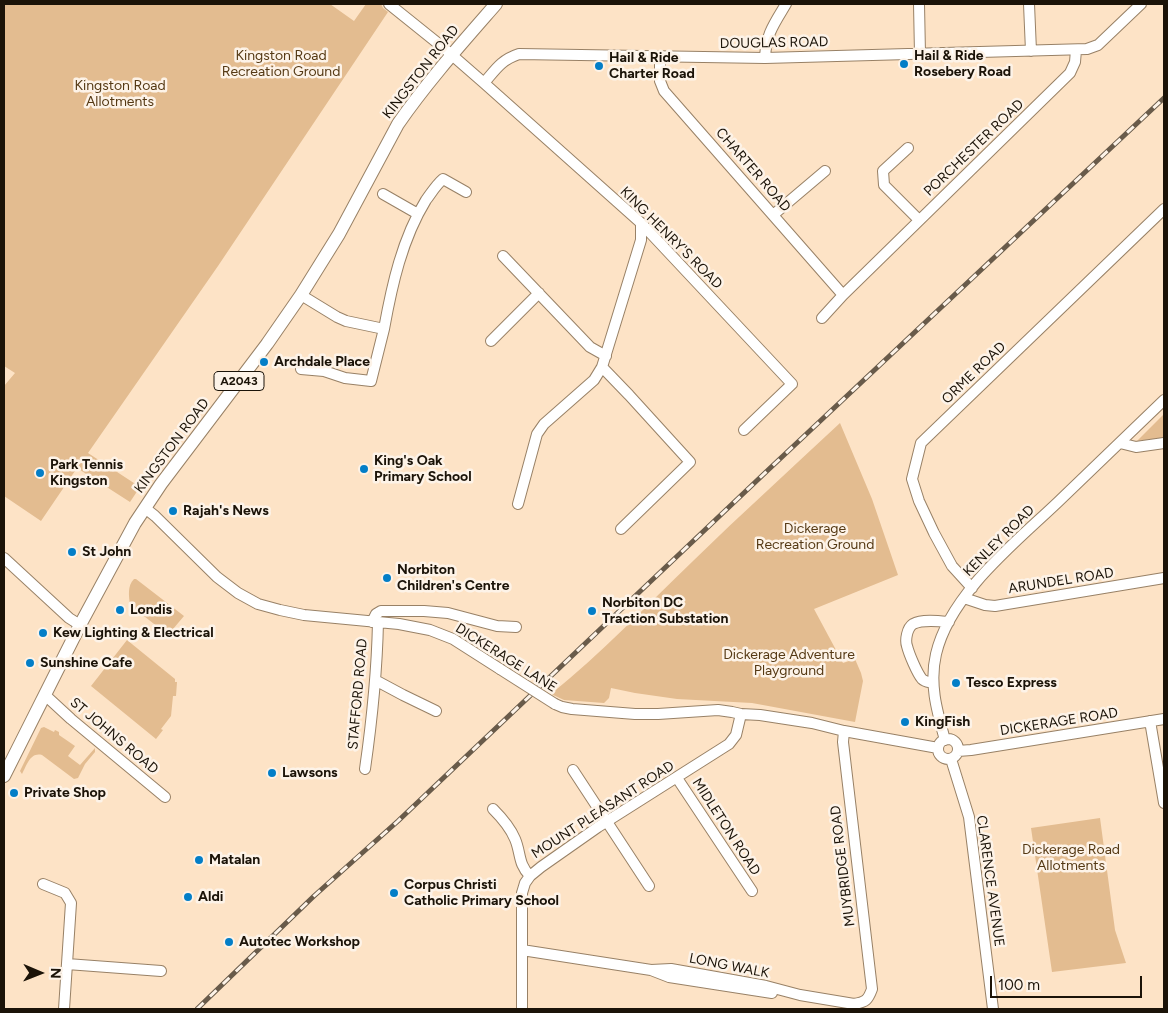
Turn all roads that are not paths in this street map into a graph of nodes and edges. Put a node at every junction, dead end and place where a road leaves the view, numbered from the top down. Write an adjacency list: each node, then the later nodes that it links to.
1 (389, 4): 10 (street, KING HENRY'S ROAD)
2 (496, 4): 10 (main road, KINGSTON ROAD / A2043)
3 (786, 4): 12 (street)
4 (919, 4): 9 (street)
5 (1029, 4): 8 (street)
6 (1141, 4): 7 (street)
7 (1076, 50): 8 (street, DOUGLAS ROAD); 21 (street, PORCHESTER ROAD)
8 (1031, 51): 9 (street, DOUGLAS ROAD)
9 (920, 54): 12 (street, DOUGLAS ROAD)
10 (451, 55): 13 (street, KING HENRY'S ROAD); 25 (main road, KINGSTON ROAD / A2043)
11 (660, 57): 12 (street, DOUGLAS ROAD); 13 (street, DOUGLAS ROAD); 20 (street, CHARTER ROAD)
12 (765, 58)
13 (484, 83): 22 (street, KING HENRY'S ROAD)
14 (908, 148): 21 (street)
15 (825, 171): 20 (street)
16 (466, 192): 19 (street)
17 (383, 194): 19 (street)
18 (1164, 210): 42 (street, ORME ROAD)
19 (418, 214): 28 (street)
20 (773, 215): 26 (street, CHARTER ROAD)
21 (919, 220): 26 (street, PORCHESTER ROAD)
22 (641, 223): 30 (street); 34 (street, KING HENRY'S ROAD)
23 (503, 256): 24 (street)
24 (539, 293): 29 (street); 30 (street)
25 (301, 294): 28 (street); 38 (main road, KINGSTON ROAD / A2043)
26 (843, 295): 27 (street, PORCHESTER ROAD)
27 (822, 318)
28 (384, 329): 32 (street)
29 (491, 341)
30 (606, 356): 31 (street)
31 (602, 367): 37 (street); 39 (street)
32 (301, 369)
33 (1164, 400): 35 (street, KENLEY ROAD)
34 (744, 430)
35 (1120, 443): 36 (street); 42 (street, KENLEY ROAD)
36 (1164, 443)
37 (518, 504)
38 (145, 508): 44 (street, DICKERAGE LANE); 46 (main road, KINGSTON ROAD / A2043)
39 (621, 529)
40 (4, 558): 46 (street)
41 (1164, 578): 43 (street, ARUNDEL ROAD)
42 (972, 588): 43 (street, KENLEY ROAD)
43 (964, 598): 45 (street, KENLEY ROAD)
44 (375, 622): 47 (street); 48 (street, STAFFORD ROAD); 52 (street, DICKERAGE LANE, bridge)
45 (949, 622): 49 (street, KENLEY ROAD); 49 (street)
46 (80, 625): 50 (main road, KINGSTON ROAD / A2043)
47 (516, 627)
48 (376, 680): 51 (street); 59 (street, STAFFORD ROAD)
49 (933, 683): 56 (street, KENLEY ROAD)
50 (45, 696): 61 (main road, KINGSTON ROAD / A2043); 63 (street, ST JOHNS ROAD)
51 (436, 711)
52 (741, 714): 55 (street); 62 (street, MOUNT PLEASANT ROAD)
53 (1164, 719): 54 (street, DICKERAGE ROAD)
54 (1150, 721): 58 (street, DICKERAGE ROAD); 64 (street)
55 (844, 731): 57 (street); 74 (street, MUYBRIDGE ROAD)
56 (945, 740): 57 (street); 58 (street)
57 (938, 748): 58 (street)
58 (954, 755): 77 (street, CLARENCE AVENUE)
59 (365, 769)
60 (573, 770): 66 (street)
61 (4, 776)
62 (677, 778): 66 (street, MOUNT PLEASANT ROAD); 70 (street, MIDLETON ROAD)
63 (165, 797)
64 (1164, 803)
65 (493, 809): 67 (street)
66 (606, 822): 67 (street, MOUNT PLEASANT ROAD); 69 (street)
67 (530, 876): 71 (street, MOUNT PLEASANT ROAD)
68 (43, 884): 72 (street)
69 (649, 886)
70 (752, 891)
71 (522, 950): 74 (street, LONG WALK); 76 (street, MOUNT PLEASANT ROAD)
72 (68, 964): 73 (street); 75 (street)
73 (161, 971)
74 (868, 998)
75 (64, 1009)
76 (522, 1009)
77 (994, 1009)

